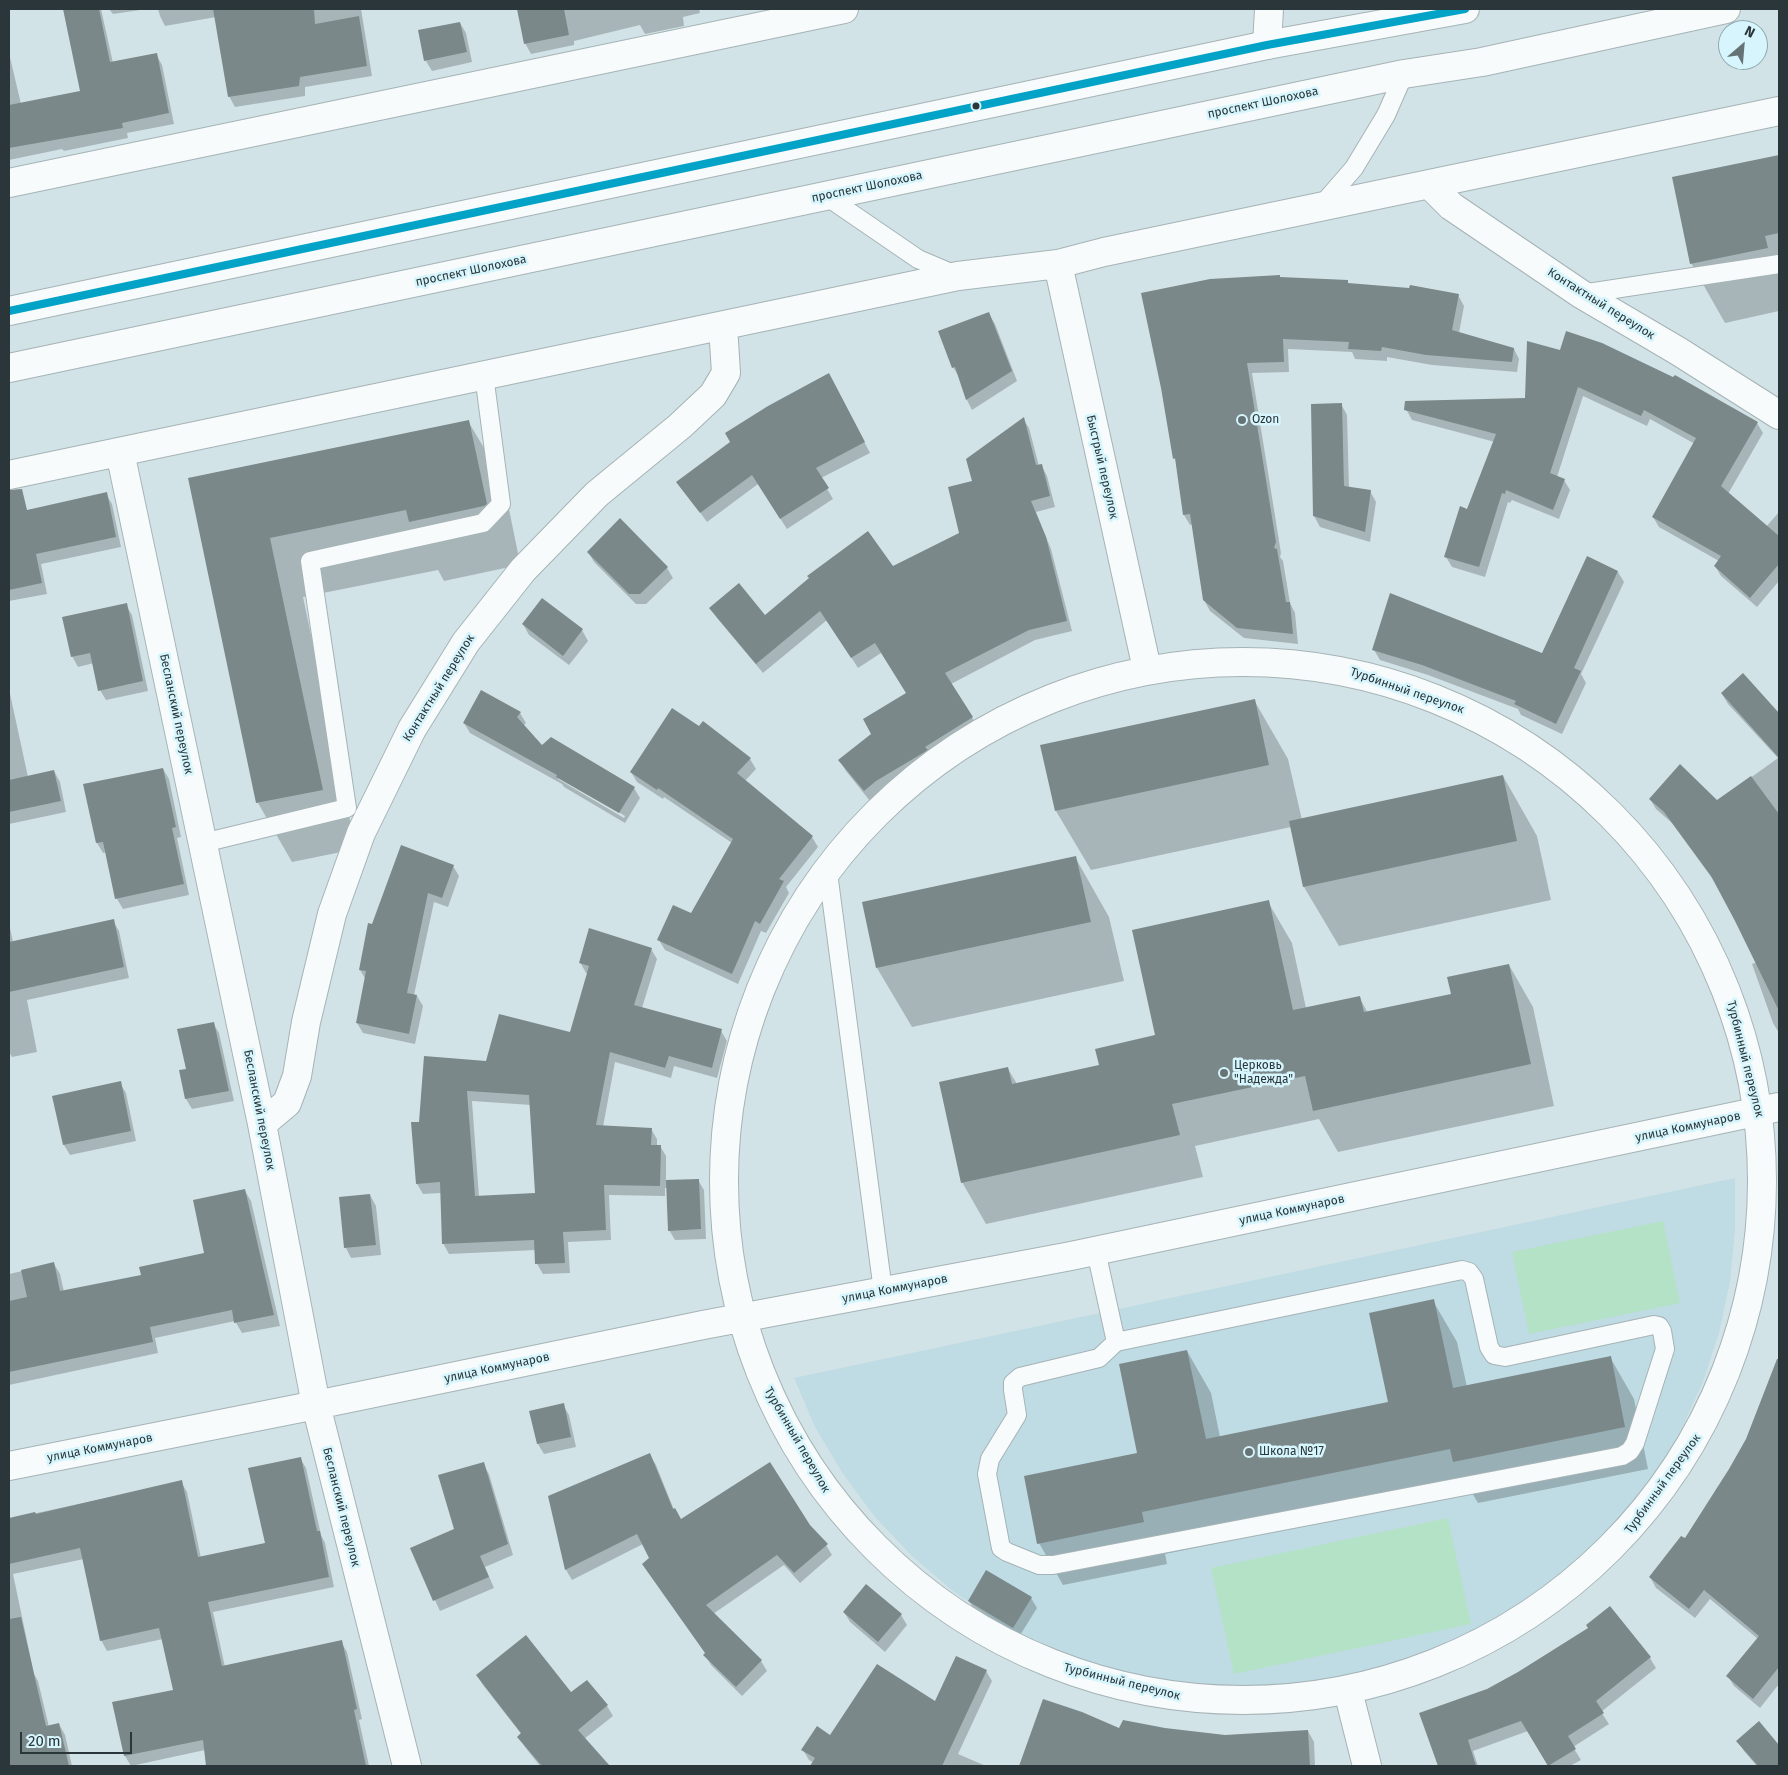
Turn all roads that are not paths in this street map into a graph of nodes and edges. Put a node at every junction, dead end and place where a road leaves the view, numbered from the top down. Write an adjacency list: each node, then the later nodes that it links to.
1 (844, 9): 8 (street)
2 (1269, 9): 5 (street)
3 (1465, 9): 5 (street)
4 (1726, 9): 6 (street, проспект Шолохова)
5 (1267, 45): 16 (street)
6 (1404, 74): 10 (street, проспект Шолохова); 11 (lane)
7 (1779, 111): 9 (street)
8 (9, 183)
9 (1429, 184): 11 (street); 15 (street, Контактный переулок)
10 (826, 196): 14 (lane); 18 (street, проспект Шолохова)
11 (1321, 206): 12 (street)
12 (1058, 264): 14 (street); 23 (street, Быстрый переулок)
13 (1779, 264): 15 (lane)
14 (958, 276): 17 (street)
15 (1581, 294): 20 (street, Контактный переулок)
16 (9, 311)
17 (724, 326): 19 (street); 27 (street, Контактный переулок)
18 (9, 368)
19 (484, 375): 21 (street); 24 (lane)
20 (1779, 414)
21 (120, 452): 22 (street); 24 (street, Бесланский переулок)
22 (9, 476)
23 (1147, 669): 25 (street, Турбинный переулок); 26 (street, Турбинный переулок)
24 (203, 843): 27 (street, Бесланский переулок)
25 (827, 865): 29 (lane); 30 (street, Турбинный переулок)
26 (1769, 1110): 28 (street, улица Коммунаров); 34 (street, Турбинный переулок)
27 (262, 1124): 32 (street, Бесланский переулок)
28 (1096, 1251): 29 (street, улица Коммунаров); 31 (lane)
29 (883, 1291): 30 (street, улица Коммунаров)
30 (742, 1318): 32 (street, улица Коммунаров); 34 (street, Турбинный переулок)
31 (1116, 1342): 31 (lane)
32 (316, 1405): 33 (street, улица Коммунаров); 35 (street, Бесланский переулок)
33 (9, 1466)
34 (1348, 1691): 36 (street)
35 (407, 1766)
36 (1367, 1766)

